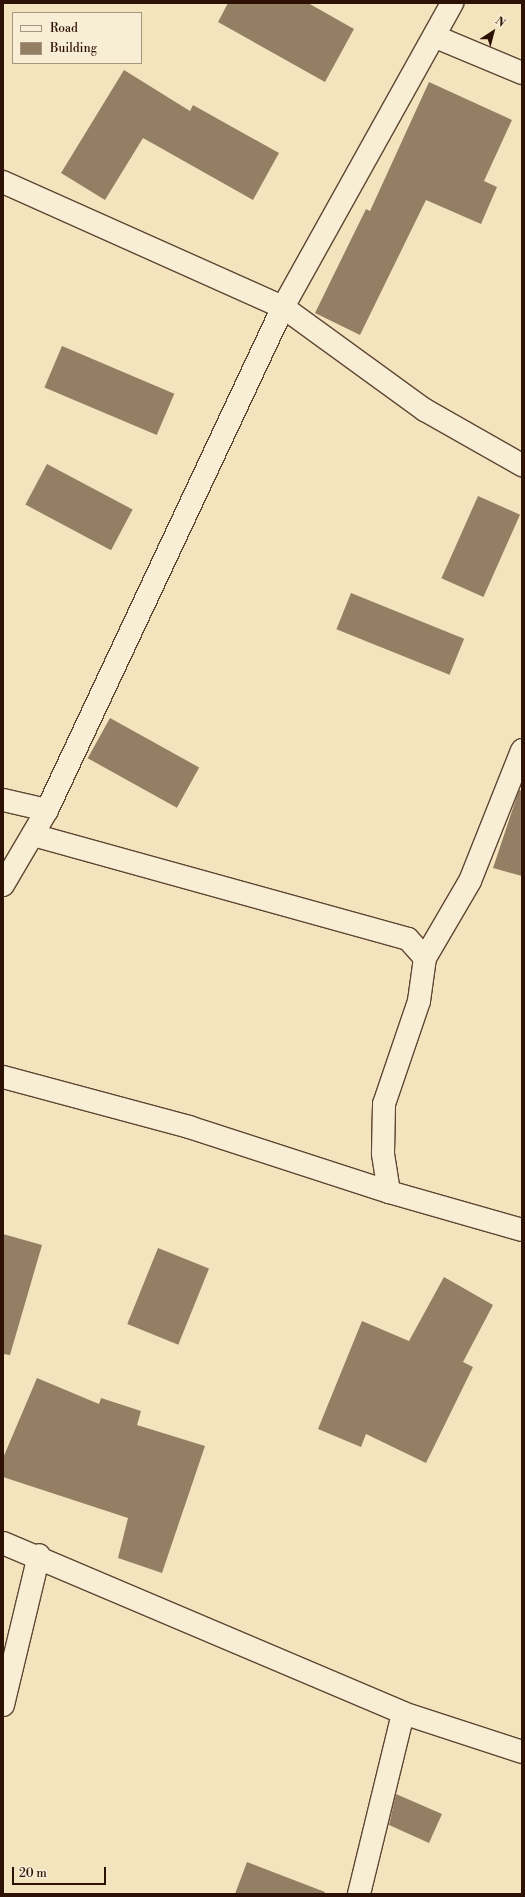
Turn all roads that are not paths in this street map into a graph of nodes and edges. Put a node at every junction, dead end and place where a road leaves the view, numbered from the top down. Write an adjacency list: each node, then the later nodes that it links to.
1 (452, 3): 2 (street)
2 (436, 37): 3 (street); 5 (street)
3 (522, 73)
4 (3, 182): 5 (street)
5 (283, 308): 6 (street); 9 (street)
6 (522, 465)
7 (522, 750): 12 (street)
8 (3, 800): 9 (street)
9 (47, 810): 10 (street)
10 (33, 834): 11 (street); 12 (street)
11 (3, 885)
12 (425, 958): 14 (street)
13 (3, 1077): 14 (street)
14 (388, 1192): 15 (street)
15 (522, 1230)
16 (3, 1542): 17 (street)
17 (39, 1555): 18 (street); 19 (street)
18 (3, 1705)
19 (403, 1713): 20 (street); 21 (street)
20 (522, 1752)
21 (359, 1894)

